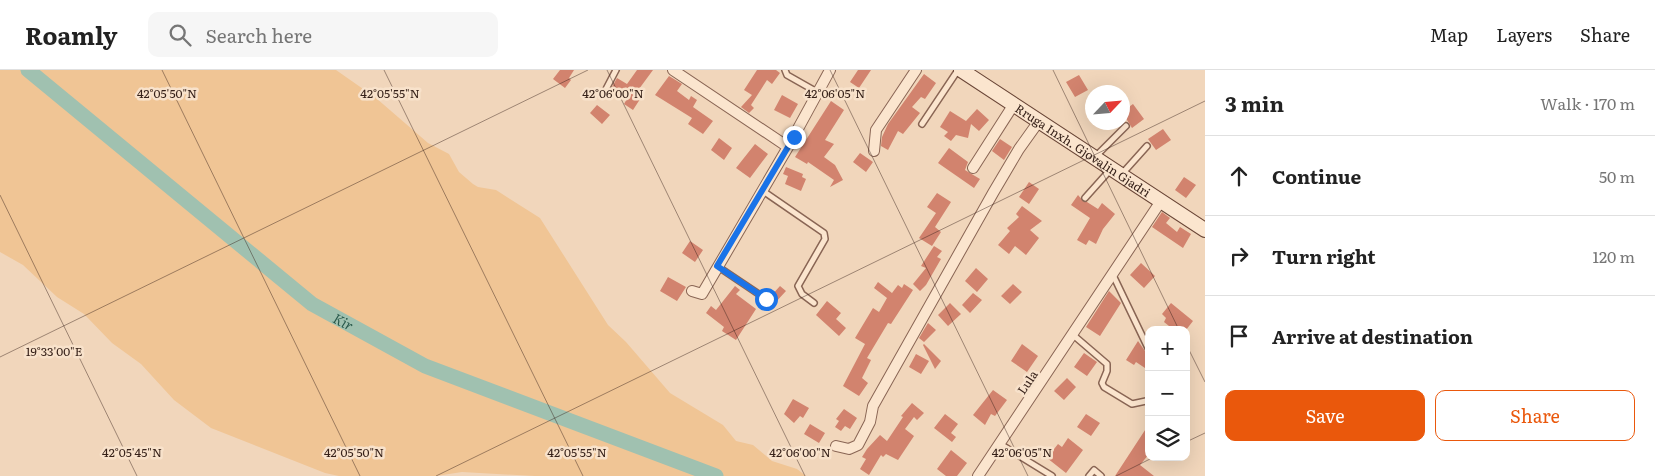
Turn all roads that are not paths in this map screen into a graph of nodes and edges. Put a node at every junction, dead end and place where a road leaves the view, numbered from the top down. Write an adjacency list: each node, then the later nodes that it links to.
1 (616, 70): 7 (lane)
2 (673, 70): 14 (street)
3 (785, 70): 8 (lane)
4 (830, 70): 8 (street)
5 (916, 70): 15 (street)
6 (967, 73): 9 (main road, Rruga Inxh. Gjovalin Gjadri); 11 (lane)
7 (605, 91)
8 (816, 92): 14 (street)
9 (1014, 104): 10 (main road, Rruga Inxh. Gjovalin Gjadri); 17 (street)
10 (1039, 121): 16 (main road, Rruga Inxh. Gjovalin Gjadri); 32 (street)
11 (922, 124)
12 (1122, 130): 16 (lane)
13 (1147, 146): 18 (lane)
14 (788, 147): 19 (street)
15 (874, 151)
16 (1094, 157): 18 (main road, Rruga Inxh. Gjovalin Gjadri)
17 (973, 168)
18 (1116, 172): 20 (lane); 21 (main road, Rruga Inxh. Gjovalin Gjadri)
19 (762, 190): 23 (street); 27 (lane)
20 (1086, 198)
21 (1161, 201): 22 (main road, Rruga Inxh. Gjovalin Gjadri); 24 (street, Lula)
22 (1205, 230)
23 (717, 266): 25 (street); 26 (lane)
24 (1112, 272): 28 (street, Lula); 29 (lane)
25 (692, 291)
26 (766, 299)
27 (814, 303)
28 (1071, 333): 30 (lane); 31 (street, Lula)
29 (1145, 342)
30 (1145, 400)
31 (1000, 444): 33 (street, Lula); 34 (lane)
32 (836, 446)
33 (978, 476)
34 (1052, 476)
35 (1089, 476): 36 (lane)
36 (1101, 476)

